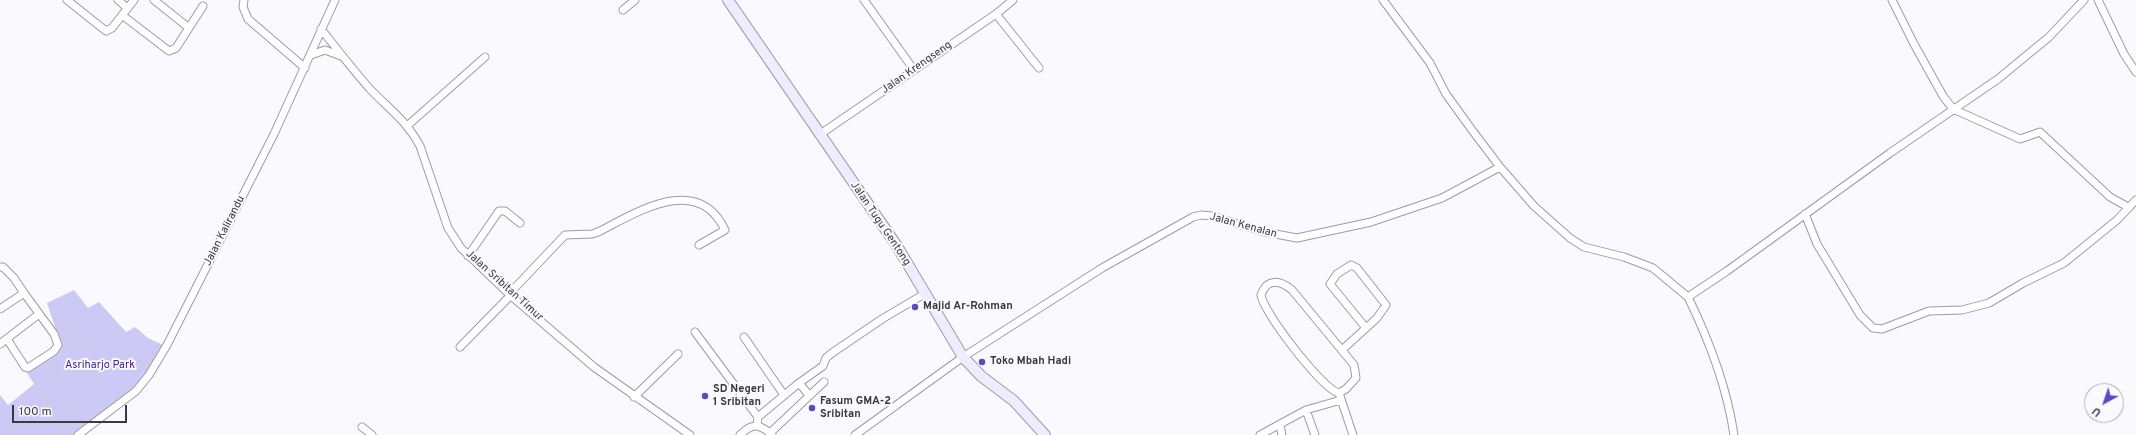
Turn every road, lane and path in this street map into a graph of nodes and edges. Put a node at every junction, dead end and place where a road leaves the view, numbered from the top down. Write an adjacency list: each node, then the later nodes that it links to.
1 (67, 0): 19 (street)
2 (118, 0): 16 (street)
3 (134, 0): 16 (street)
4 (154, 0): 20 (street)
5 (244, 0): 25 (street)
6 (335, 0): 21 (street, Jalan Kalirandu)
7 (635, 0): 17 (street)
8 (728, 0): 31 (main road, Jalan Tugu Gentong)
9 (864, 0): 27 (street)
10 (1013, 0): 18 (street, Jalan Krengseng)
11 (1382, 0): 32 (street)
12 (1892, 0): 29 (street)
13 (2084, 0): 29 (street)
14 (2098, 0): 28 (street)
15 (203, 6): 20 (street)
16 (128, 8): 19 (street)
17 (623, 10)
18 (996, 14): 26 (street); 27 (street, Jalan Krengseng)
19 (122, 16): 20 (street)
20 (189, 28)
21 (321, 29): 22 (street, Jalan Kalirandu); 23 (street, Jalan Sribitan Timur)
22 (311, 55): 23 (street); 25 (street, Jalan Kalirandu)
23 (343, 56): 30 (street, Jalan Sribitan Timur)
24 (485, 57): 30 (street)
25 (305, 68): 66 (street, Jalan Kalirandu)
26 (1039, 68)
27 (914, 70): 31 (street, Jalan Krengseng)
28 (2136, 72)
29 (1953, 109): 34 (street); 35 (street)
30 (407, 126): 38 (street, Jalan Sribitan Timur)
31 (819, 135): 41 (main road, Jalan Tugu Gentong)
32 (1500, 167): 43 (street); 54 (street, Jalan Kenalan)
33 (2136, 200): 34 (street)
34 (2128, 207): 35 (street)
35 (1805, 214): 43 (street)
36 (520, 223): 38 (street)
37 (699, 244): 42 (street)
38 (468, 256): 42 (street, Jalan Sribitan Timur)
39 (0, 268): 40 (street)
40 (24, 293): 44 (street); 45 (street)
41 (926, 293): 54 (main road, Jalan Tugu Gentong); 56 (street)
42 (510, 295): 51 (street); 59 (street, Jalan Sribitan Timur)
43 (1688, 296): 76 (street)
44 (0, 309)
45 (39, 314): 49 (street); 49 (street)
46 (1366, 328): 46 (street); 52 (street)
47 (695, 332): 62 (street)
48 (744, 337): 57 (street)
49 (7, 339): 50 (street)
50 (0, 344)
51 (460, 347)
52 (1342, 350): 60 (street); 60 (street)
53 (678, 354): 59 (street)
54 (964, 356): 70 (street, Jalan Kenalan); 71 (main road, Jalan Tugu Gentong)
55 (824, 382): 58 (street)
56 (799, 383): 57 (street); 58 (street)
57 (784, 395): 62 (street)
58 (809, 395): 65 (street)
59 (634, 397): 68 (street, Jalan Sribitan Timur)
60 (1340, 397): 61 (street); 75 (street)
61 (1306, 410): 63 (street); 74 (street)
62 (758, 421): 65 (street); 69 (street)
63 (1280, 425): 72 (street); 73 (street)
64 (362, 427): 67 (street)
65 (771, 434)
66 (78, 435)
67 (372, 435)
68 (690, 435)
69 (740, 435)
70 (855, 435)
71 (1045, 435)
72 (1260, 435)
73 (1282, 435)
74 (1315, 435)
75 (1353, 435)
76 (1734, 435)

